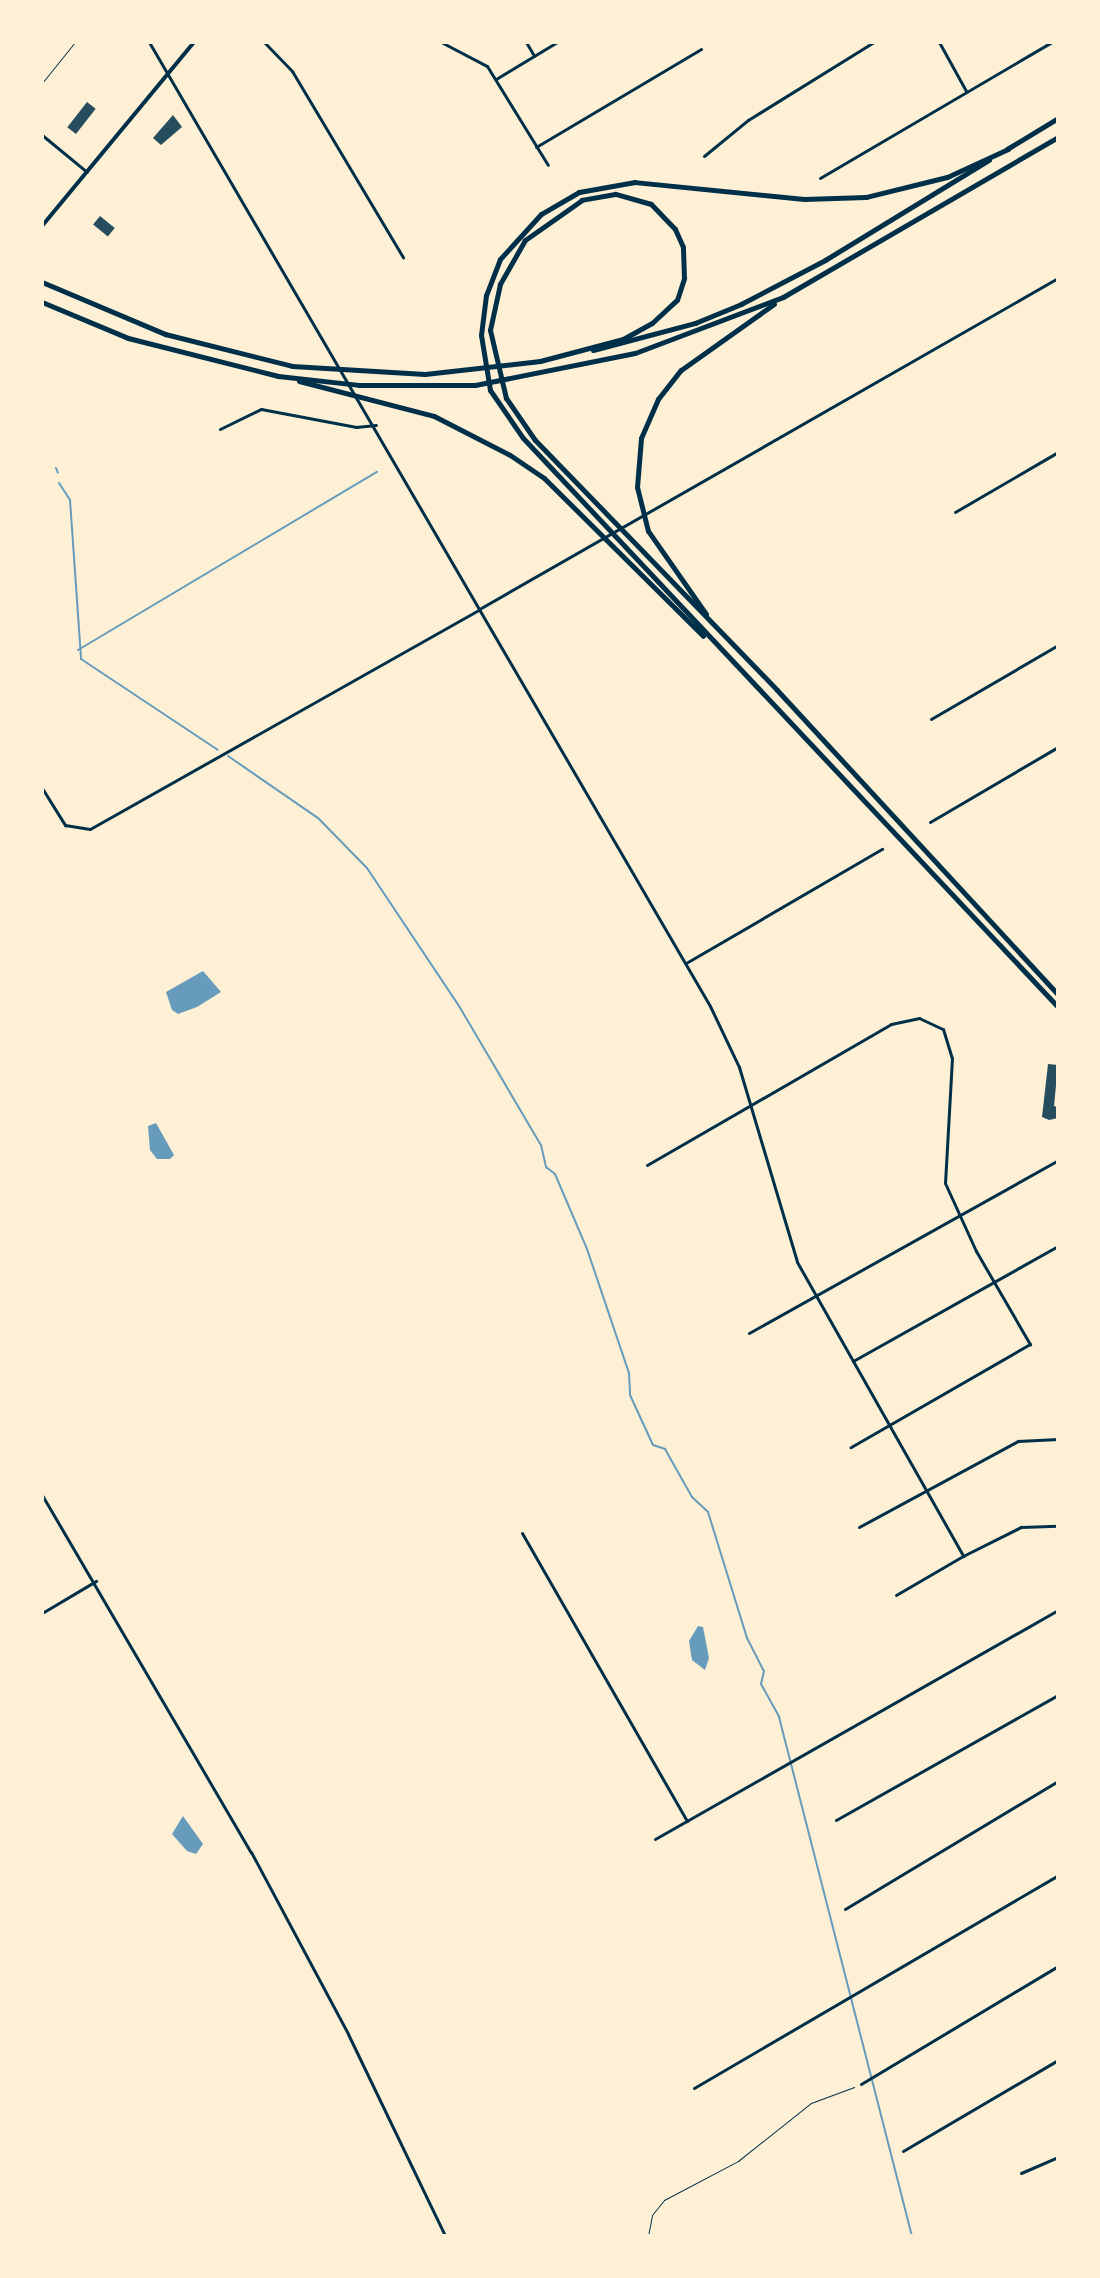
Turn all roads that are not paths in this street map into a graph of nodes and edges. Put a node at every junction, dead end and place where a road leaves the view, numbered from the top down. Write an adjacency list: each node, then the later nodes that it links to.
1 (75, 42): 15 (lane)
2 (149, 42): 13 (street)
3 (194, 42): 13 (main road)
4 (264, 42): 27 (street)
5 (441, 42): 14 (street)
6 (526, 42): 12 (street)
7 (557, 42): 12 (street)
8 (874, 42): 22 (street)
9 (939, 42): 16 (street)
10 (1052, 42): 16 (street)
11 (701, 49): 20 (street)
12 (534, 56): 14 (street)
13 (168, 74): 24 (main road); 34 (street)
14 (496, 79): 20 (street)
15 (42, 83)
16 (967, 92): 25 (street)
17 (1058, 118): 21 (highway)
18 (42, 135): 24 (street)
19 (1058, 137): 30 (highway)
20 (536, 147): 23 (street)
21 (1008, 149): 32 (highway); 41 (highway)
22 (704, 156)
23 (548, 165)
24 (87, 172): 26 (main road)
25 (820, 178)
26 (42, 226)
27 (403, 257)
28 (1058, 278): 38 (street)
29 (42, 282): 32 (highway)
30 (783, 297): 33 (highway); 39 (highway)
31 (42, 302): 33 (highway)
32 (540, 361): 39 (highway)
33 (278, 376): 41 (highway)
34 (376, 425): 35 (street); 38 (street)
35 (220, 429)
36 (1058, 452): 37 (street)
37 (955, 512)
38 (481, 608): 44 (street); 47 (street)
39 (721, 633): 48 (highway)
40 (1058, 645): 42 (street)
41 (747, 678): 49 (highway)
42 (931, 719)
43 (1058, 747): 45 (street)
44 (42, 788)
45 (930, 822)
46 (882, 849): 47 (street)
47 (686, 963): 50 (street)
48 (1058, 994)
49 (1058, 1007)
50 (750, 1105): 52 (street); 53 (street); 56 (street)
51 (1058, 1160): 53 (street)
52 (647, 1165)
53 (960, 1216): 55 (street); 56 (street)
54 (1058, 1246): 55 (street)
55 (995, 1280): 58 (street); 59 (street)
56 (816, 1298): 57 (street); 58 (street)
57 (749, 1333)
58 (853, 1361): 59 (street)
59 (888, 1426): 61 (street); 62 (street)
60 (1058, 1439): 62 (street)
61 (851, 1447)
62 (926, 1491): 65 (street); 67 (street)
63 (42, 1495): 68 (street)
64 (1058, 1526): 67 (street)
65 (859, 1527)
66 (522, 1533): 75 (street)
67 (963, 1556): 69 (street)
68 (96, 1581): 71 (street); 86 (street)
69 (896, 1595)
70 (1058, 1610): 75 (street)
71 (42, 1613)
72 (1058, 1695): 74 (street)
73 (1058, 1781): 78 (street)
74 (836, 1820)
75 (687, 1821): 76 (street)
76 (655, 1839)
77 (1058, 1875): 82 (street)
78 (845, 1909)
79 (1058, 1966): 81 (street)
80 (1058, 2060): 83 (street)
81 (861, 2084)
82 (694, 2088)
83 (903, 2151)
84 (1058, 2157): 85 (street)
85 (1021, 2173)
86 (445, 2236)

